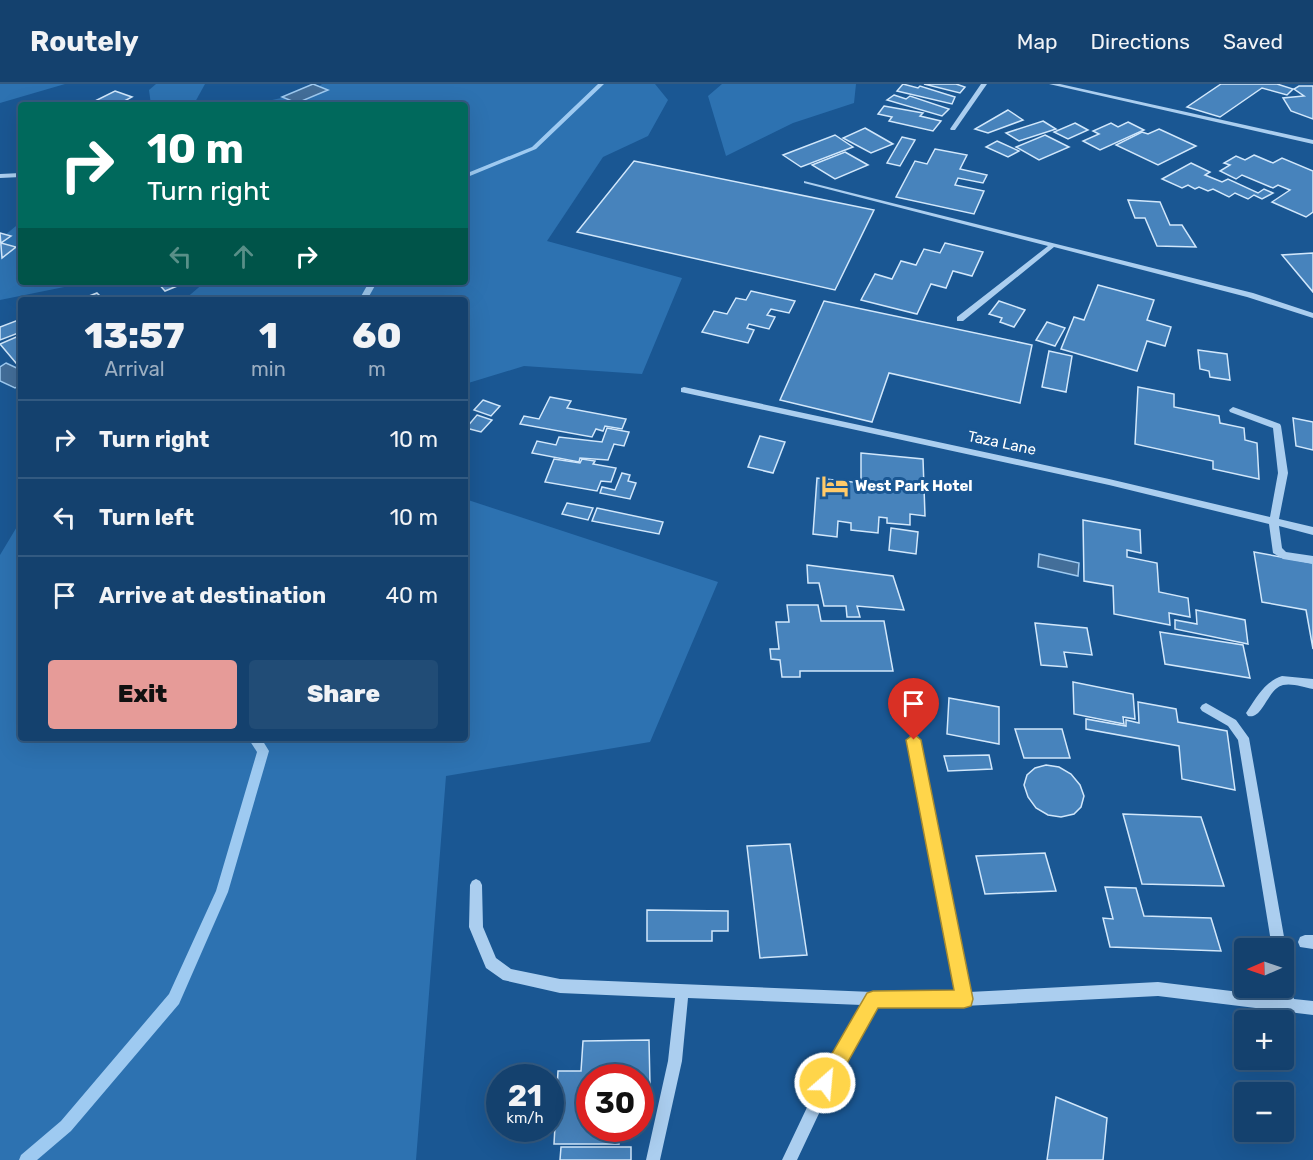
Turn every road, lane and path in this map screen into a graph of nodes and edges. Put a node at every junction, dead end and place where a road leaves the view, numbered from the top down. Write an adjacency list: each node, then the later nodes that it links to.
1 (984, 84): 3 (street)
2 (1052, 84): 4 (street)
3 (953, 129)
4 (1313, 142)
5 (18, 176): 6 (street)
6 (0, 177)
7 (806, 182): 8 (street)
8 (1053, 245): 9 (street); 10 (street)
9 (1313, 316)
10 (960, 319)
11 (684, 390): 13 (street, Taza Lane)
12 (1233, 410): 13 (street)
13 (1274, 522): 14 (street, Taza Lane); 15 (street)
14 (1313, 531)
15 (1313, 560)
16 (1313, 684): 18 (street)
17 (1206, 708): 21 (street)
18 (1252, 713)
19 (914, 740): 25 (street)
20 (476, 885): 22 (street)
21 (1277, 938)
22 (682, 991): 24 (street); 28 (street)
23 (1287, 998): 26 (street)
24 (873, 999): 25 (street); 29 (street)
25 (964, 999): 26 (street)
26 (1288, 1005): 27 (street)
27 (1313, 1008)
28 (653, 1160)
29 (789, 1160)

